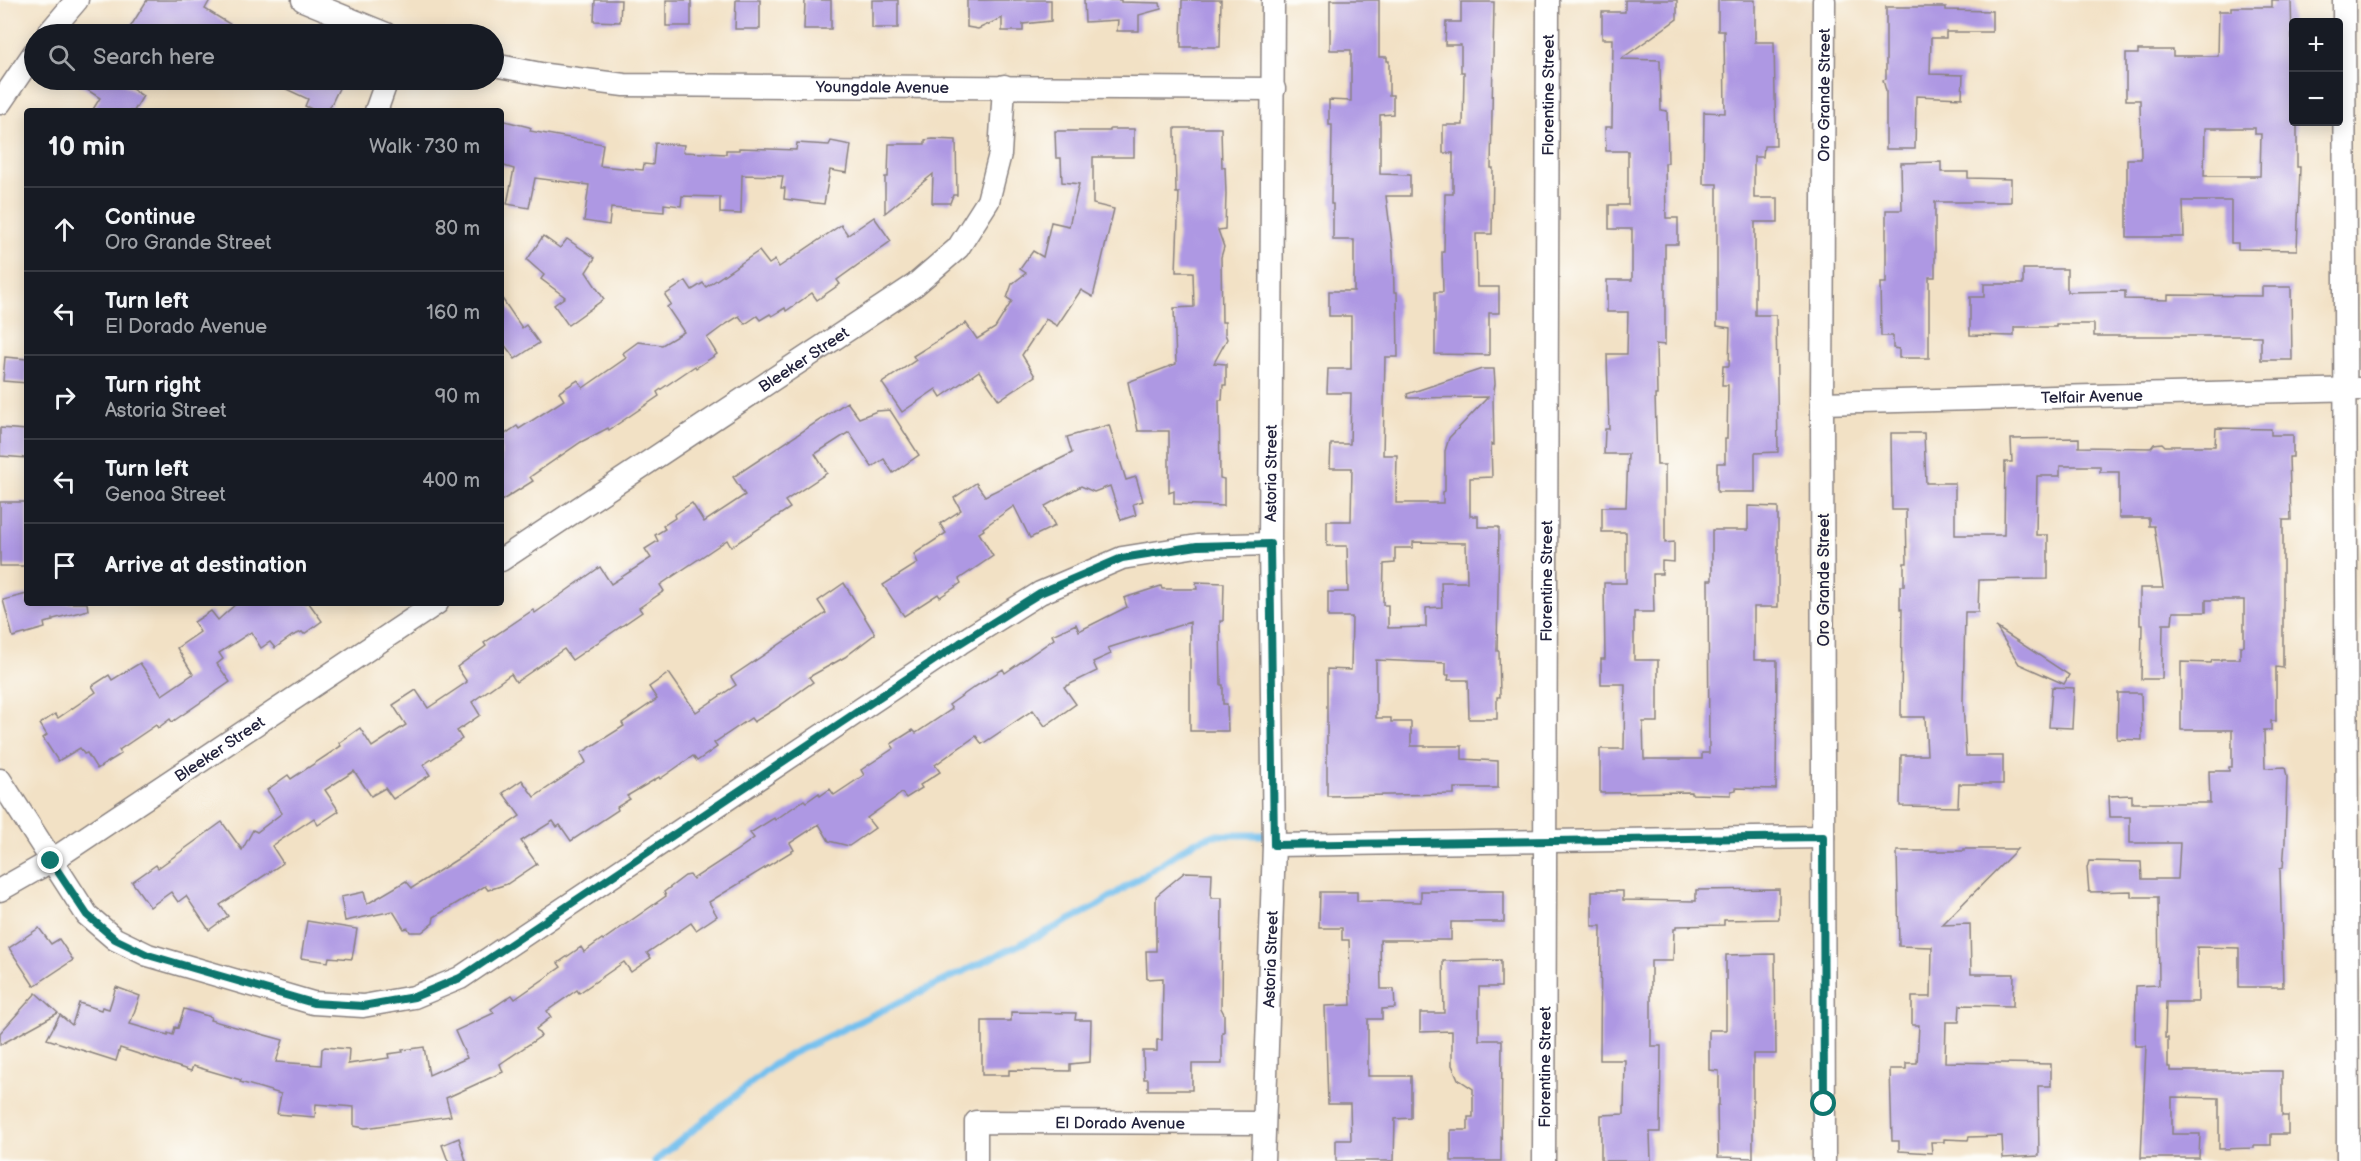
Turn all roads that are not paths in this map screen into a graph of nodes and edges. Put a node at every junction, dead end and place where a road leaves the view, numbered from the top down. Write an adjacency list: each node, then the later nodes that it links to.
1 (77, 0): 7 (street)
2 (303, 0): 8 (street)
3 (1273, 0): 12 (street, Astoria Street)
4 (1548, 0): 23 (street, Florentine Street)
5 (1824, 0): 17 (street, Oro Grande Street)
6 (2344, 0): 16 (street)
7 (57, 24)
8 (362, 24)
9 (24, 67): 14 (street)
10 (504, 67): 11 (street, Youngdale Avenue)
11 (1004, 86): 12 (street, Youngdale Avenue); 19 (street, Bleeker Street)
12 (1274, 89): 18 (street, Astoria Street)
13 (383, 90): 15 (street)
14 (0, 103)
15 (377, 108)
16 (2354, 389): 17 (street, Telfair Avenue); 32 (street)
17 (1822, 403): 22 (street, Oro Grande Street)
18 (1270, 544): 24 (street, Astoria Street); 25 (street)
19 (504, 558)
20 (433, 606): 25 (street, Bleeker Street)
21 (0, 780): 25 (street)
22 (1823, 837): 23 (street); 31 (street, Oro Grande Street)
23 (1547, 840): 24 (street); 30 (street, Florentine Street)
24 (1274, 845): 27 (street, Astoria Street)
25 (51, 861): 26 (street, Bleeker Street)
26 (0, 890)
27 (1263, 1123): 28 (street, El Dorado Avenue); 29 (street, Astoria Street)
28 (976, 1161)
29 (1263, 1161)
30 (1544, 1161)
31 (1824, 1161)
32 (2348, 1161)

